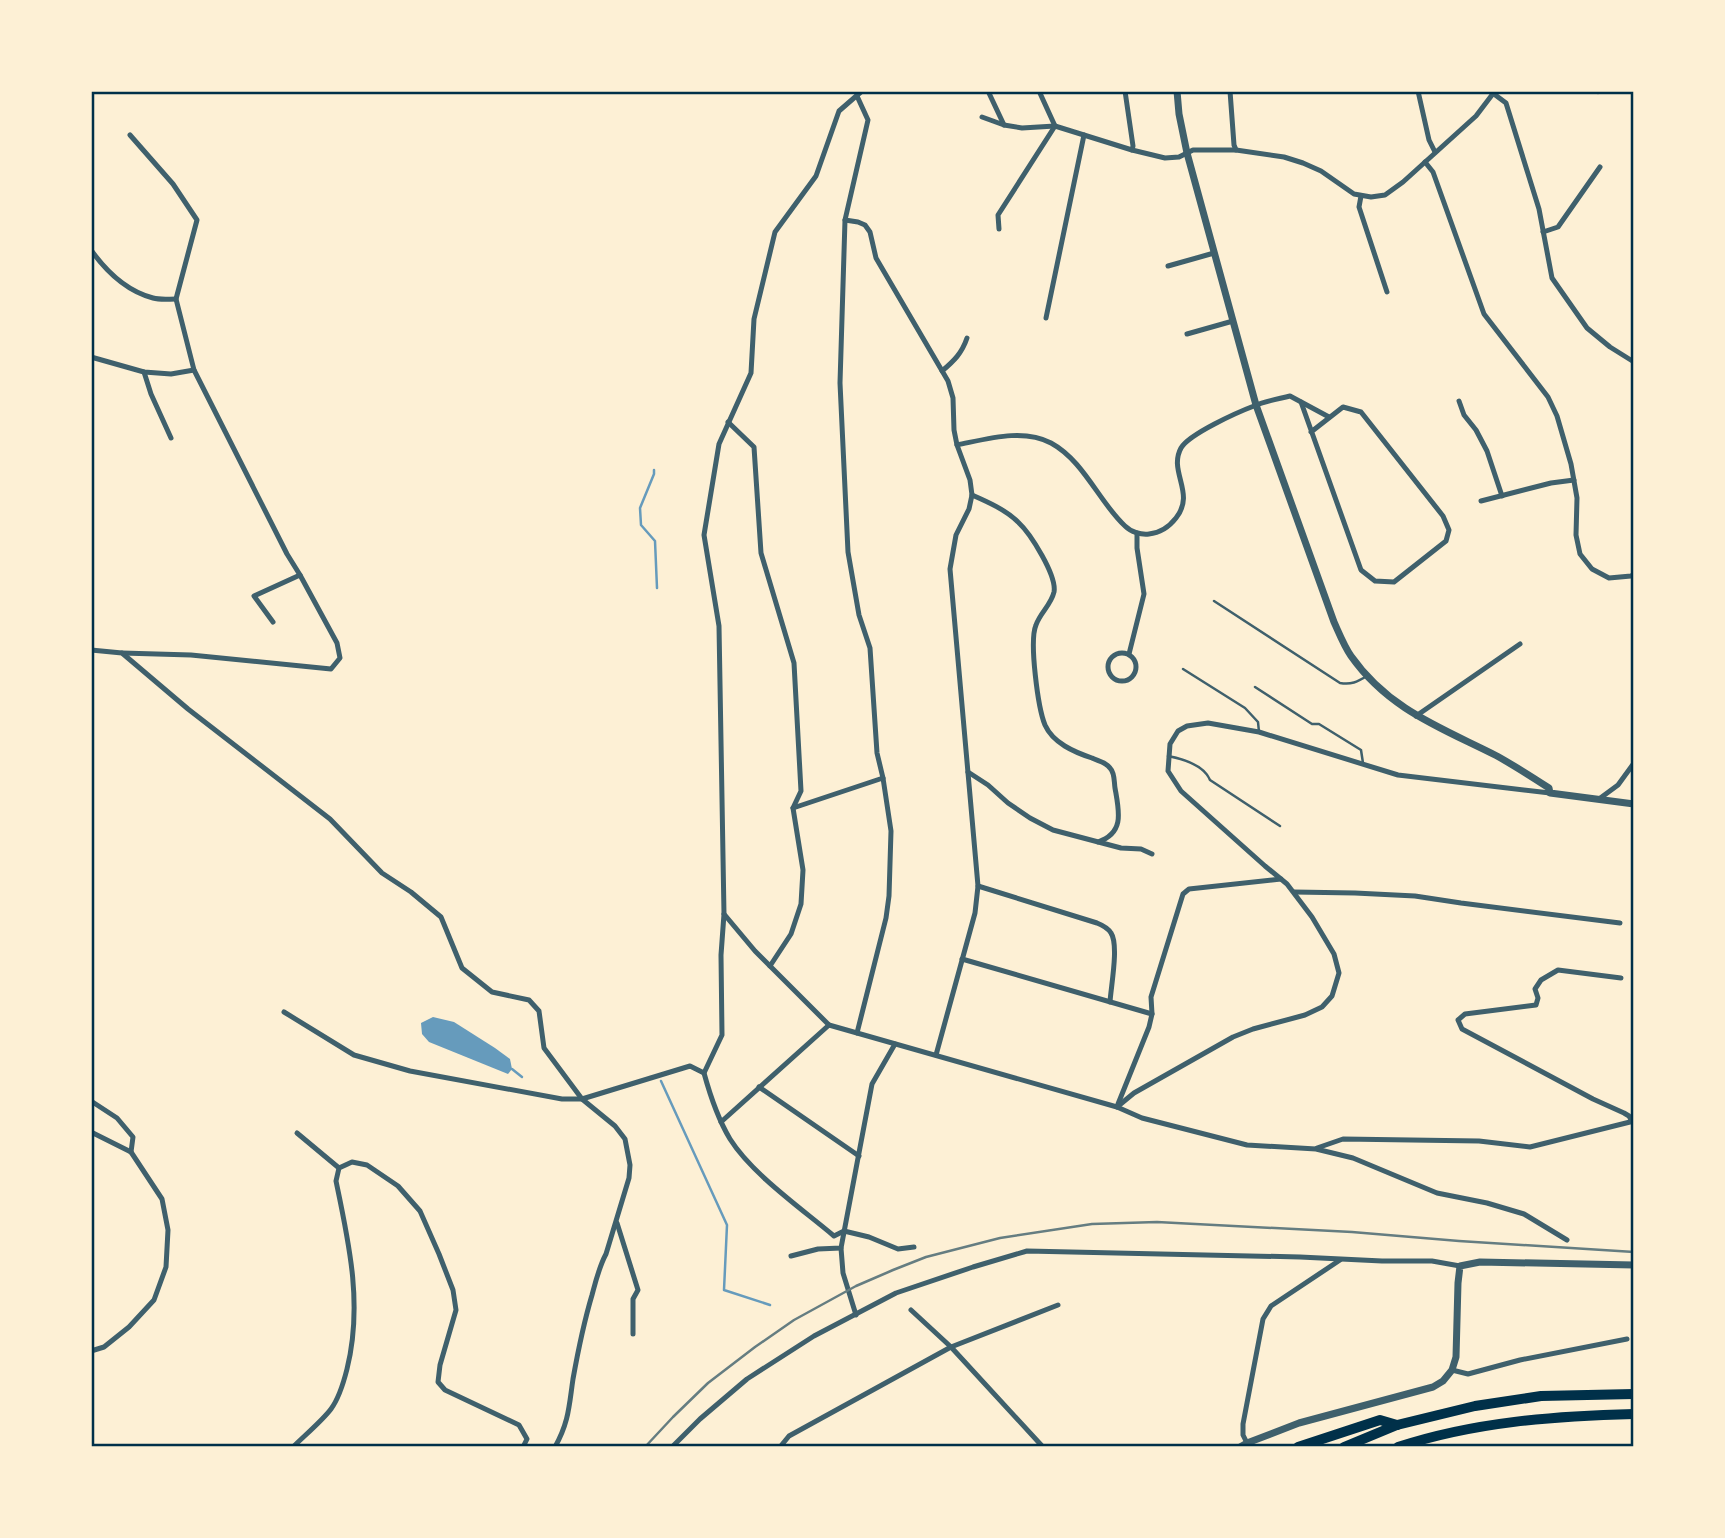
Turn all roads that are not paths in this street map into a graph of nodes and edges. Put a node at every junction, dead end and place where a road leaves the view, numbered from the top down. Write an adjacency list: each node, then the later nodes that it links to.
1 (862, 91): 9 (street)
2 (988, 91): 11 (street)
3 (1039, 91): 12 (street)
4 (1125, 91): 15 (street)
5 (1177, 91): 18 (street)
6 (1230, 91): 16 (street)
7 (1418, 91): 17 (street)
8 (1495, 93): 17 (street); 24 (street)
9 (857, 96): 22 (street); 43 (street)
10 (982, 117): 11 (street)
11 (1004, 125): 12 (street)
12 (1055, 126): 14 (street); 23 (street)
13 (130, 135): 29 (street)
14 (1084, 135): 15 (street); 30 (street)
15 (1132, 150): 18 (street)
16 (1236, 150): 18 (street); 21 (street)
17 (1435, 152): 19 (street)
18 (1187, 153): 26 (street)
19 (1425, 162): 21 (street); 47 (street)
20 (1600, 167): 24 (street)
21 (1361, 196): 28 (street)
22 (845, 220): 37 (street); 69 (street)
23 (999, 229)
24 (1543, 232): 35 (street)
25 (91, 250): 29 (street)
26 (1214, 253): 27 (street); 31 (street)
27 (1168, 266)
28 (1387, 292)
29 (176, 299): 36 (street)
30 (1046, 318)
31 (1233, 321): 32 (street); 41 (street)
32 (1187, 334)
33 (967, 338): 37 (street)
34 (91, 356): 38 (street)
35 (1634, 364)
36 (194, 370): 38 (street); 53 (street)
37 (942, 371): 46 (street)
38 (144, 372): 45 (street)
39 (1459, 401): 49 (street)
40 (1301, 402): 41 (street); 42 (street); 44 (street)
41 (1256, 405): 51 (street); 61 (street)
42 (1329, 417): 44 (street); 44 (street)
43 (728, 422): 73 (street); 80 (street)
44 (1311, 432)
45 (171, 438)
46 (957, 445): 48 (street); 51 (street)
47 (1574, 480): 49 (street); 52 (street)
48 (972, 495): 68 (street); 75 (street)
49 (1502, 496): 50 (street)
50 (1481, 501)
51 (1137, 533): 59 (street)
52 (1634, 574)
53 (300, 575): 55 (street); 58 (street)
54 (1214, 601): 61 (lane)
55 (273, 622)
56 (1520, 644): 63 (street)
57 (91, 650): 58 (street)
58 (122, 653): 94 (street)
59 (1129, 654): 59 (street)
60 (1183, 668): 64 (lane)
61 (1367, 676): 63 (street)
62 (1255, 687): 66 (lane)
63 (1416, 716): 70 (street)
64 (1259, 732): 65 (street); 66 (street)
65 (1168, 756): 74 (lane); 77 (street)
66 (1363, 763): 70 (street)
67 (1634, 763): 71 (street)
68 (968, 772): 75 (street); 78 (street)
69 (883, 778): 73 (street); 89 (street)
70 (1550, 793): 71 (street)
71 (1599, 799): 72 (street)
72 (1634, 804)
73 (793, 808): 83 (street)
74 (1280, 826)
75 (1098, 842): 76 (street)
76 (1152, 854)
77 (1281, 878): 79 (street); 87 (street)
78 (978, 886): 82 (street); 85 (street)
79 (1294, 892): 81 (street); 96 (street)
80 (724, 914): 83 (street); 92 (street)
81 (1619, 923)
82 (962, 959): 85 (street); 91 (street)
83 (770, 966): 88 (street)
84 (1621, 978): 98 (street)
85 (1110, 1002): 87 (street)
86 (284, 1012): 94 (street)
87 (1152, 1014): 96 (street)
88 (829, 1025): 89 (street); 93 (street)
89 (857, 1033): 90 (street)
90 (895, 1044): 91 (street); 103 (street)
91 (936, 1055): 96 (street)
92 (704, 1073): 94 (street); 97 (street)
93 (759, 1087): 97 (street); 103 (street)
94 (582, 1099): 105 (street)
95 (91, 1101): 102 (street)
96 (1117, 1107): 101 (street)
97 (721, 1122): 106 (street)
98 (1633, 1122): 101 (street)
99 (91, 1132): 102 (street)
100 (297, 1133): 104 (street)
101 (1316, 1149): 107 (street)
102 (131, 1152): 120 (street)
103 (859, 1156): 106 (street)
104 (339, 1168): 127 (street); 128 (street)
105 (616, 1221): 117 (street); 129 (street)
106 (844, 1231): 108 (street); 109 (street)
107 (1567, 1240)
108 (914, 1247)
109 (841, 1248): 110 (street); 116 (street)
110 (791, 1256)
111 (1341, 1259): 113 (street); 116 (street); 126 (street)
112 (1634, 1265): 113 (street)
113 (1460, 1266): 121 (street)
114 (1058, 1305): 119 (street)
115 (911, 1310): 119 (street)
116 (856, 1315): 130 (street)
117 (633, 1334)
118 (1627, 1339): 121 (street)
119 (951, 1347): 131 (street); 132 (street)
120 (91, 1351)
121 (1452, 1370): 126 (street)
122 (1634, 1394): 124 (highway)
123 (1634, 1414): 125 (highway)
124 (1397, 1425): 133 (highway); 134 (highway)
125 (1425, 1439): 135 (highway); 136 (highway)
126 (1243, 1445)
127 (293, 1447)
128 (523, 1447)
129 (555, 1447)
130 (672, 1447)
131 (780, 1447)
132 (1043, 1447)
133 (1298, 1447)
134 (1344, 1447)
135 (1398, 1447)
136 (1415, 1447)

